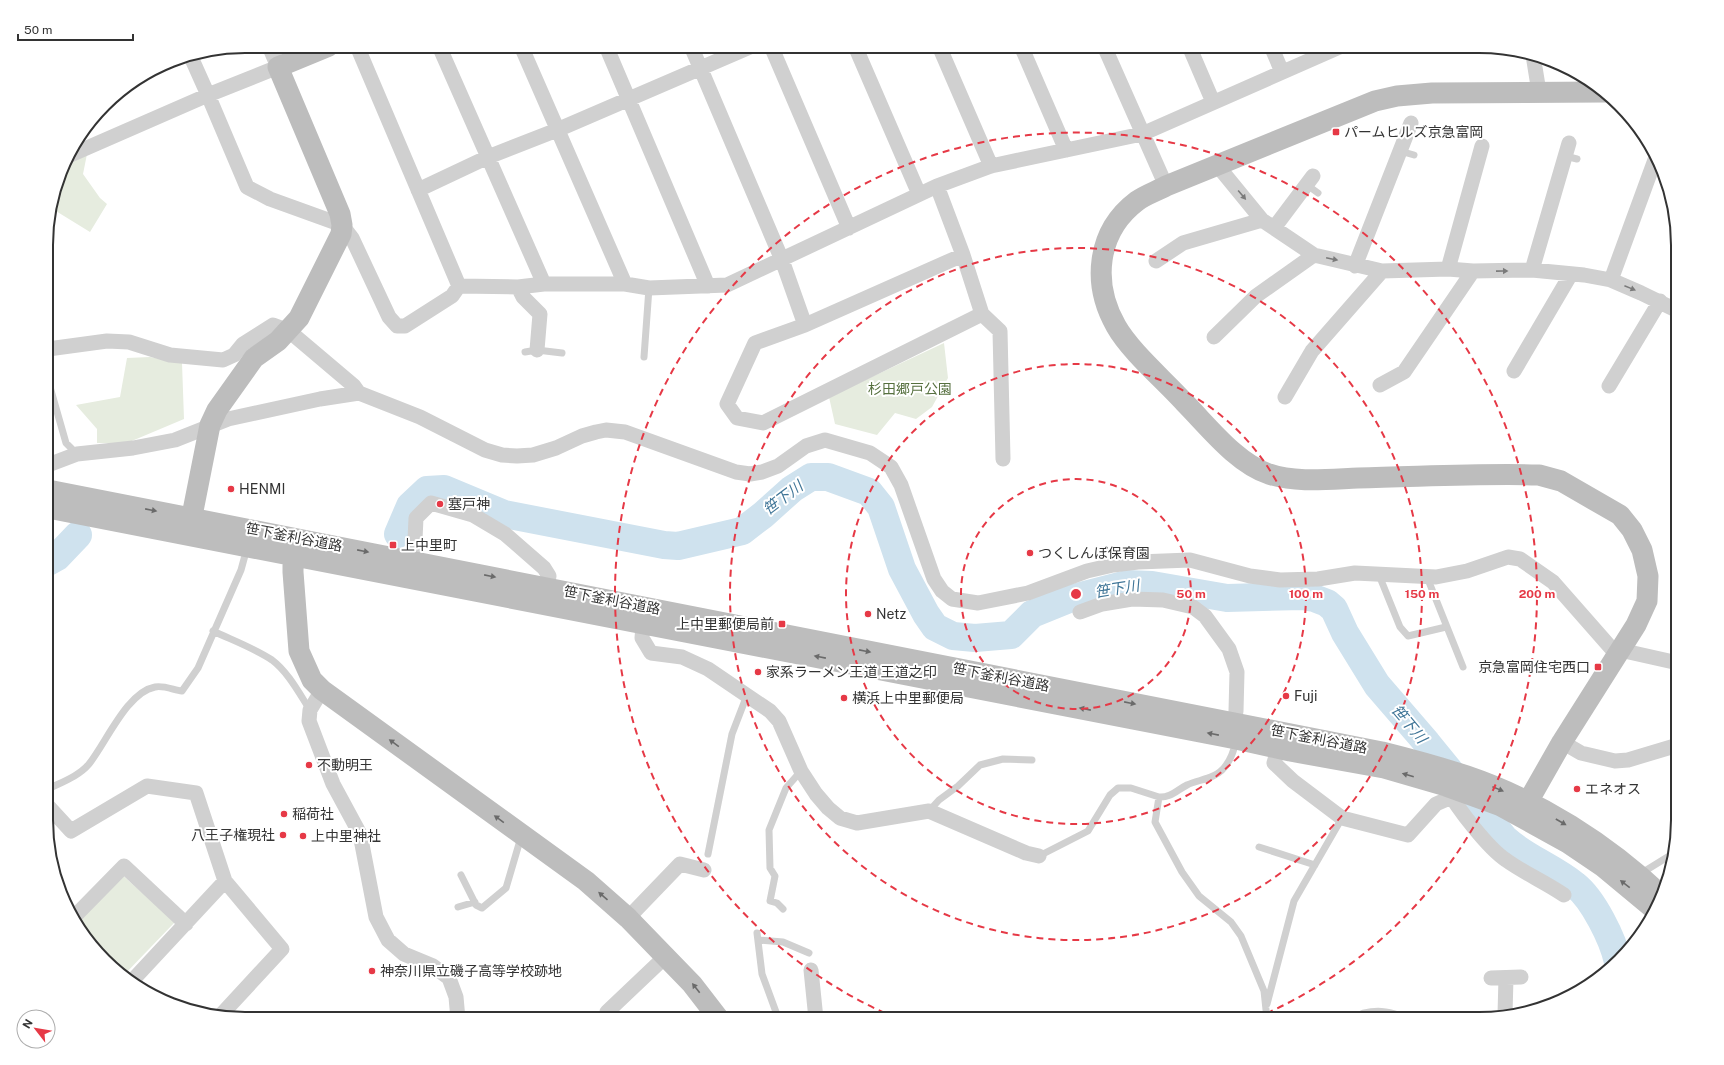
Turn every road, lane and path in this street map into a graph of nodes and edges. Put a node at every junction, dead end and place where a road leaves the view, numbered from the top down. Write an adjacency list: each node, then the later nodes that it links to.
1 (272, 53): 19 (street)
2 (312, 53): 19 (street)
3 (361, 53): 43 (street)
4 (442, 53): 36 (street)
5 (524, 53): 28 (street)
6 (609, 53): 25 (street)
7 (694, 53): 20 (street)
8 (736, 53): 20 (street)
9 (774, 53): 47 (street)
10 (858, 53): 44 (street)
11 (942, 53): 39 (street)
12 (1024, 53): 31 (street)
13 (1107, 53): 29 (street)
14 (1192, 53): 26 (street)
15 (1274, 53): 21 (street)
16 (1326, 53): 21 (street)
17 (193, 61): 24 (street)
18 (1534, 61): 22 (street)
19 (278, 67): 24 (street); 46 (street)
20 (701, 68): 25 (street); 50 (street)
21 (1282, 72): 26 (street)
22 (1539, 92): 23 (street); 37 (street)
23 (1595, 92)
24 (208, 95): 33 (street); 46 (street)
25 (629, 98): 28 (street); 62 (street)
26 (1213, 102): 29 (street)
27 (1411, 123): 32 (street)
28 (557, 130): 36 (street); 60 (street)
29 (1142, 134): 31 (street); 42 (street)
30 (1482, 146): 53 (street)
31 (1066, 150): 39 (street)
32 (1400, 151): 35 (lane); 52 (street)
33 (77, 152)
34 (1570, 153): 55 (street)
35 (1414, 155)
36 (488, 157): 43 (street); 59 (street)
37 (1217, 165): 42 (street); 45 (street, one-way to 45)
38 (1653, 165): 58 (street)
39 (991, 166): 41 (street)
40 (1313, 185): 45 (street)
41 (937, 186): 44 (street); 48 (street)
42 (1166, 186): 98 (street)
43 (418, 190): 61 (street)
44 (919, 194): 47 (street)
45 (1268, 224): 49 (street); 51 (street)
46 (342, 226): 61 (street); 69 (street)
47 (849, 228): 50 (street)
48 (963, 255): 67 (street); 68 (street)
49 (1314, 255): 52 (street, one-way to 52); 70 (street)
50 (782, 260): 62 (street); 68 (street)
51 (1156, 261)
52 (1355, 266): 54 (street)
53 (1448, 269): 54 (street); 56 (street)
54 (1382, 270): 79 (street)
55 (1532, 270): 56 (street, one-way to 55); 57 (street)
56 (1473, 271): 76 (street)
57 (1571, 274): 58 (street); 75 (street)
58 (1611, 280): 65 (street, one-way to 65)
59 (544, 284): 60 (street); 63 (street)
60 (625, 284): 64 (street)
61 (460, 286): 63 (street)
62 (708, 286): 64 (street)
63 (518, 287): 72 (street)
64 (649, 288): 74 (lane)
65 (1660, 302): 66 (street); 77 (street)
66 (1671, 308)
67 (982, 314): 68 (street); 83 (street)
68 (805, 325)
69 (289, 331): 71 (street); 78 (street); 81 (street)
70 (1214, 337)
71 (53, 348)
72 (531, 351): 73 (lane)
73 (562, 353)
74 (644, 357)
75 (1514, 371)
76 (1380, 385)
77 (1609, 386)
78 (359, 393): 81 (street); 91 (street)
79 (1284, 397)
80 (53, 398): 82 (lane)
81 (210, 425): 82 (street); 87 (street)
82 (78, 454): 84 (street)
83 (1003, 459)
84 (53, 463)
85 (53, 491): 87 (street, 笹下釜利谷道路, one-way to 87)
86 (53, 509): 87 (street, 笹下釜利谷道路)
87 (189, 526): 88 (street, 笹下釜利谷道路)
88 (251, 538): 89 (street, 笹下釜利谷道路); 97 (lane)
89 (295, 547): 90 (street, 笹下釜利谷道路, one-way to 90); 95 (street, 笹下釜利谷道路); 101 (street)
90 (414, 561): 93 (street, 笹下釜利谷道路, one-way to 93); 93 (street)
91 (1379, 575): 92 (street); 96 (lane)
92 (1426, 576): 96 (lane); 98 (street)
93 (547, 587): 95 (street, 笹下釜利谷道路)
94 (1080, 612): 104 (street)
95 (644, 615): 102 (street); 104 (street, 笹下釜利谷道路)
96 (1446, 628): 100 (lane)
97 (213, 631): 103 (lane); 110 (lane)
98 (1621, 650): 99 (street); 106 (street)
99 (1671, 661)
100 (1463, 667)
101 (322, 690): 103 (street); 117 (street, one-way to 101)
102 (748, 696): 109 (street); 119 (lane)
103 (310, 710): 146 (street)
104 (1235, 731): 105 (street, 笹下釜利谷道路); 112 (lane)
105 (1280, 741): 111 (street, 笹下釜利谷道路, one-way to 105); 113 (street, 笹下釜利谷道路, one-way to 113); 116 (street)
106 (1562, 742): 107 (street); 113 (street)
107 (1671, 747)
108 (1032, 760): 115 (lane)
109 (801, 771): 115 (street); 132 (lane)
110 (53, 786)
111 (1449, 791): 113 (street, 笹下釜利谷道路); 116 (street); 128 (street)
112 (1158, 797): 120 (lane); 143 (lane)
113 (1523, 809): 125 (street, 笹下釜利谷道路, one-way to 125); 130 (street, 笹下釜利谷道路, one-way to 113)
114 (53, 811): 126 (street)
115 (929, 811): 120 (street)
116 (1342, 818): 122 (lane)
117 (521, 835): 129 (lane); 134 (street, one-way to 117)
118 (1259, 847): 122 (lane)
119 (708, 854)
120 (1039, 856)
121 (1667, 857): 125 (lane)
122 (1315, 865): 143 (lane)
123 (704, 870): 134 (street)
124 (461, 875): 129 (lane)
125 (1638, 875): 127 (street, 笹下釜利谷道路)
126 (225, 882): 135 (street); 145 (street)
127 (1657, 892)
128 (1564, 895)
129 (475, 902): 131 (lane)
130 (1650, 906)
131 (458, 907)
132 (783, 909)
133 (78, 913): 135 (street)
134 (628, 918): 137 (street)
135 (186, 924): 140 (street)
136 (809, 953): 149 (lane)
137 (666, 956): 147 (street); 148 (street, one-way to 137)
138 (811, 970): 150 (street)
139 (1521, 977): 142 (street)
140 (135, 978)
141 (1491, 978): 142 (street)
142 (1506, 978): 144 (street)
143 (1265, 1009): 151 (lane)
144 (1505, 1010)
145 (225, 1011)
146 (457, 1012)
147 (607, 1012)
148 (714, 1012)
149 (776, 1012)
150 (815, 1012)
151 (1266, 1012)

